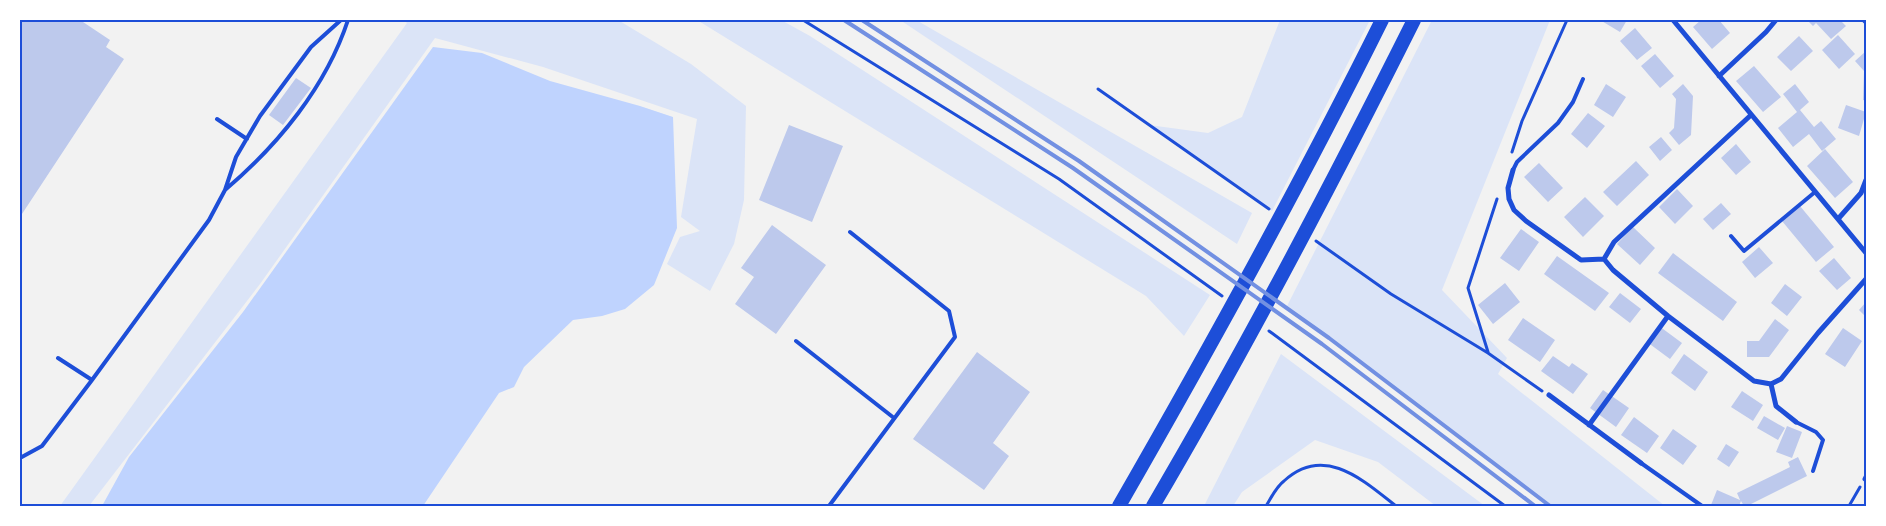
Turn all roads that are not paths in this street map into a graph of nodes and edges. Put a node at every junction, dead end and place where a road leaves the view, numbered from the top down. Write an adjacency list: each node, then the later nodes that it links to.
1 (341, 20): 11 (lane)
2 (348, 20): 14 (lane)
3 (1382, 20): 36 (highway)
4 (1414, 20): 31 (highway)
5 (1673, 20): 7 (street)
6 (1776, 20): 7 (street)
7 (1719, 76): 9 (street)
8 (1583, 79): 12 (lane)
9 (1751, 115): 15 (street); 20 (street)
10 (217, 119): 11 (lane)
11 (247, 139): 14 (lane)
12 (1513, 170): 20 (street)
13 (1866, 180): 16 (street)
14 (224, 190): 25 (lane)
15 (1815, 192): 16 (street); 18 (lane)
16 (1838, 219): 19 (street)
17 (850, 232): 28 (lane)
18 (1731, 236)
19 (1866, 253)
20 (1604, 259): 22 (street)
21 (1866, 279): 26 (street)
22 (1668, 316): 26 (street); 30 (street)
23 (796, 340): 28 (lane)
24 (58, 358): 25 (lane)
25 (92, 380): 32 (lane)
26 (1770, 384): 29 (street)
27 (1548, 395): 30 (street)
28 (894, 418): 35 (lane)
29 (1796, 422): 34 (lane)
30 (1589, 425): 33 (street)
31 (1198, 429): 37 (highway); 38 (highway)
32 (20, 458)
33 (1641, 463): 39 (lane)
34 (1813, 471)
35 (828, 506)
36 (1119, 506)
37 (1152, 506)
38 (1162, 506)
39 (1702, 506)

